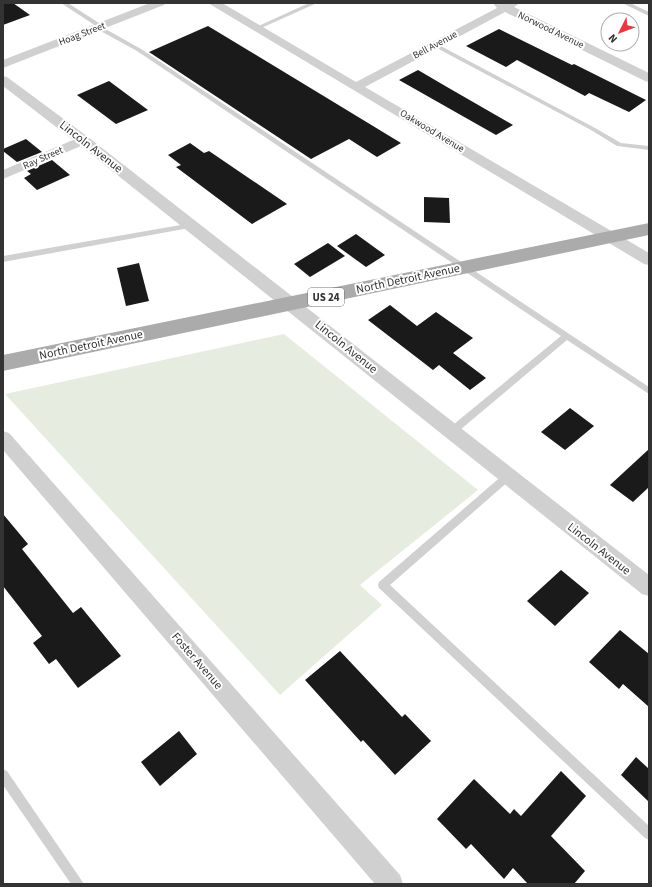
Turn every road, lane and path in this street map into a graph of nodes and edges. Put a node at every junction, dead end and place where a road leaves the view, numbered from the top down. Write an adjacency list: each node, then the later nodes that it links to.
1 (64, 3): 8 (lane)
2 (160, 3): 8 (street, Hoag Street)
3 (314, 3): 9 (lane)
4 (625, 3): 7 (lane)
5 (220, 4): 9 (street, Oakwood Avenue)
6 (505, 5): 10 (street, Bell Avenue); 12 (street, Norwood Avenue)
7 (649, 14)
8 (98, 27): 11 (street, Hoag Street); 23 (lane)
9 (257, 28): 14 (street, Oakwood Avenue)
10 (435, 45): 14 (street, Bell Avenue); 16 (lane)
11 (3, 64)
12 (649, 78)
13 (3, 80): 15 (street, Lincoln Avenue)
14 (357, 86): 20 (street, Oakwood Avenue)
15 (83, 140): 17 (street, Ray Street); 18 (street, Lincoln Avenue)
16 (649, 148)
17 (3, 175)
18 (192, 225): 21 (lane); 24 (street, Lincoln Avenue)
19 (649, 229): 20 (main road, North Detroit Avenue / US 24)
20 (610, 237): 22 (street, Oakwood Avenue); 23 (main road, North Detroit Avenue / US 24)
21 (3, 259)
22 (649, 260)
23 (462, 267): 24 (main road, North Detroit Avenue / US 24); 25 (lane)
24 (292, 304): 26 (main road, North Detroit Avenue / US 24); 28 (street, Lincoln Avenue)
25 (567, 336): 27 (lane); 28 (lane)
26 (3, 363)
27 (649, 391)
28 (451, 432): 30 (street, Lincoln Avenue)
29 (3, 438): 35 (street, Foster Avenue)
30 (507, 477): 31 (street, Lincoln Avenue); 33 (lane)
31 (649, 587)
32 (3, 775): 34 (lane)
33 (649, 834)
34 (78, 884)
35 (392, 884)

